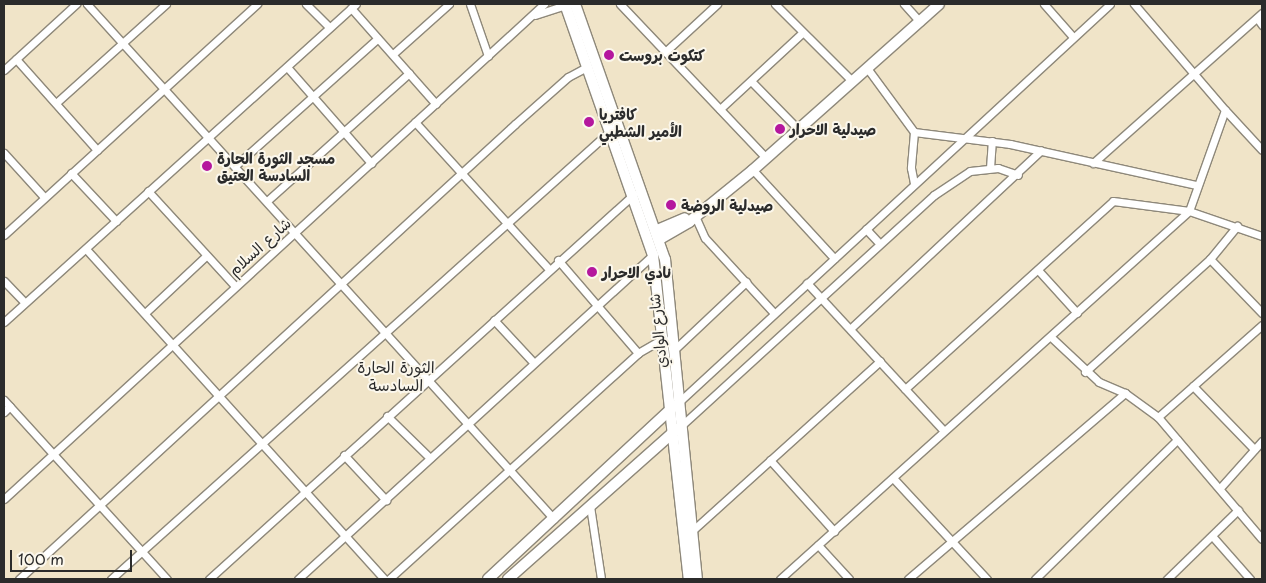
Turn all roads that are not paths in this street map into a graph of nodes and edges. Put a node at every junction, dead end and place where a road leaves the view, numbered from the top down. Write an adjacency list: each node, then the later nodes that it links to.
1 (76, 4): 31 (street)
2 (87, 4): 27 (street)
3 (166, 4): 27 (street)
4 (257, 4): 40 (street)
5 (306, 4): 23 (street)
6 (449, 4): 29 (street)
7 (470, 4): 30 (street)
8 (544, 4): 19 (street, شارع السلام)
9 (569, 4): 19 (street, شارع السلام); 33 (main road, شارع الوادي); 81 (main road, شارع الوادي)
10 (620, 4): 28 (street)
11 (717, 4): 28 (street)
12 (775, 4): 24 (street)
13 (904, 4): 21 (street)
14 (939, 4): 21 (main road)
15 (1044, 4): 25 (street)
16 (1110, 4): 25 (street)
17 (1134, 4): 37 (street)
18 (353, 6): 23 (street); 26 (street)
19 (535, 15): 30 (street, شارع السلام)
20 (1259, 15): 22 (street); 37 (street)
21 (920, 22): 34 (main road)
22 (1262, 25)
23 (329, 28): 32 (street)
24 (802, 32): 38 (street); 39 (street)
25 (1074, 37): 52 (street)
26 (377, 39): 29 (street); 41 (street)
27 (123, 44): 40 (street); 42 (street)
28 (665, 52): 44 (street)
29 (393, 54): 36 (street)
30 (488, 56): 43 (street, شارع السلام)
31 (16, 58): 35 (street); 42 (street)
32 (287, 67): 41 (street); 51 (street)
33 (587, 67): 47 (main road, شارع الوادي); 65 (street)
34 (867, 68): 39 (main road); 49 (street)
35 (4, 70)
36 (409, 73): 43 (street); 50 (street)
37 (1193, 74): 45 (street); 60 (street)
38 (751, 81): 44 (street); 48 (street)
39 (852, 81): 48 (main road)
40 (165, 90): 51 (street); 54 (street)
41 (311, 98): 50 (street); 61 (street)
42 (56, 102): 54 (street)
43 (436, 104): 46 (street, شارع السلام)
44 (720, 109): 58 (street)
45 (1225, 110): 56 (street); 68 (street)
46 (416, 122): 59 (street, شارع السلام); 65 (street)
47 (611, 130): 70 (main road, شارع الوادي); 76 (street)
48 (798, 130): 58 (main road)
49 (914, 132): 52 (street); 67 (street)
50 (341, 134): 59 (street); 72 (street)
51 (208, 137): 61 (street); 69 (street)
52 (964, 138): 53 (street); 67 (street)
53 (992, 141): 55 (street); 62 (street)
54 (97, 150): 64 (street)
55 (1041, 150): 60 (street); 66 (street)
56 (1262, 150)
57 (4, 154): 71 (street)
58 (766, 158): 63 (main road)
59 (370, 163): 79 (street, شارع السلام)
60 (1093, 163): 68 (street)
61 (235, 166): 72 (street)
62 (990, 168): 66 (street); 83 (street)
63 (753, 170): 74 (main road); 87 (street)
64 (71, 173): 71 (street); 75 (street)
65 (462, 174): 76 (street); 95 (street)
66 (1018, 175): 107 (street)
67 (914, 184): 78 (street)
68 (1196, 185): 73 (street)
69 (148, 191): 75 (street); 86 (street)
70 (635, 194): 85 (main road, شارع الوادي); 89 (street)
71 (44, 197): 80 (street)
72 (267, 202): 79 (street)
73 (1189, 211): 77 (street); 91 (street); 102 (street)
74 (695, 216): 81 (main road); 93 (street)
75 (116, 221): 84 (street)
76 (504, 223): 90 (street); 108 (street)
77 (1237, 226): 82 (street); 88 (street)
78 (866, 229): 83 (street); 87 (street)
79 (295, 232): 95 (street); 96 (street, شارع السلام)
80 (4, 235)
81 (658, 235): 112 (main road, شارع الوادي)
82 (1262, 236)
83 (879, 243): 97 (street)
84 (86, 249): 98 (street); 100 (street)
85 (653, 255): 99 (street); 109 (main road, شارع الوادي)
86 (206, 256): 96 (street); 100 (street)
87 (834, 258): 94 (street)
88 (1210, 259): 103 (street); 116 (street)
89 (558, 260): 90 (street); 99 (street)
90 (548, 268): 104 (street)
91 (1038, 270): 102 (street); 119 (street)
92 (4, 281): 98 (street)
93 (746, 282): 101 (street); 112 (street)
94 (807, 283): 97 (street); 101 (street)
95 (341, 284): 108 (street); 121 (street)
96 (235, 286): 111 (street, شارع السلام)
97 (821, 298): 107 (street); 128 (street)
98 (25, 303): 105 (street)
99 (598, 305): 113 (street); 115 (street)
100 (145, 313): 111 (street)
101 (774, 313): 123 (street)
102 (1078, 313): 110 (street)
103 (1262, 313)
104 (494, 320): 115 (street); 117 (street)
105 (4, 322)
106 (1262, 325): 118 (street)
107 (851, 328): 114 (street)
108 (385, 332): 117 (street); 132 (street)
109 (664, 338): 113 (street); 123 (main road, شارع الوادي)
110 (1052, 338): 116 (street); 129 (street)
111 (172, 344): 121 (street); 134 (street, شارع السلام)
112 (675, 349): 123 (main road, شارع الوادي)
113 (638, 353): 138 (street)
114 (880, 361): 119 (street); 137 (street)
115 (534, 362): 127 (street)
116 (1085, 372): 120 (street)
117 (429, 379): 125 (street); 127 (street)
118 (1193, 386): 126 (street); 133 (street)
119 (905, 389): 129 (street)
120 (1125, 393): 126 (street); 153 (street)
121 (218, 394): 132 (street); 144 (street)
122 (4, 400): 124 (street)
123 (676, 404): 128 (main road, شارع الوادي); 147 (main road)
124 (7, 409): 134 (street)
125 (388, 416): 135 (street); 136 (street)
126 (1158, 417): 130 (street)
127 (468, 423): 136 (street); 138 (street)
128 (678, 428): 145 (main road); 148 (main road, شارع الوادي); 166 (main road, شارع الوادي)
129 (943, 430): 139 (street)
130 (1177, 440): 140 (street); 172 (street)
131 (1262, 441): 133 (street)
132 (263, 443): 141 (street); 155 (street)
133 (1254, 449): 140 (street)
134 (52, 454): 142 (street, شارع السلام); 144 (street)
135 (344, 455): 141 (street); 143 (street)
136 (430, 458): 143 (street)
137 (770, 460): 148 (street); 149 (street)
138 (512, 469): 147 (street); 162 (street)
139 (893, 478): 149 (street); 153 (street)
140 (1220, 488): 146 (street)
141 (306, 491): 150 (street); 159 (street)
142 (4, 499)
143 (386, 500): 150 (street)
144 (100, 504): 155 (street); 156 (street)
145 (590, 506): 164 (main road); 165 (street)
146 (1238, 510): 151 (street); 152 (street)
147 (554, 519): 163 (main road)
148 (692, 530): 167 (main road, شارع الوادي)
149 (834, 531): 154 (street)
150 (346, 536): 160 (street); 161 (street)
151 (1213, 537): 173 (street); 174 (street)
152 (1262, 539)
153 (953, 543): 170 (street); 171 (street)
154 (818, 545): 168 (street); 169 (street)
155 (142, 551): 157 (street); 158 (street)
156 (19, 579)
157 (111, 579)
158 (167, 579)
159 (210, 579)
160 (298, 579)
161 (384, 579)
162 (389, 579)
163 (488, 579)
164 (508, 579)
165 (601, 579)
166 (689, 579)
167 (697, 579)
168 (780, 579)
169 (849, 579)
170 (908, 579)
171 (986, 579)
172 (1035, 579)
173 (1167, 579)
174 (1250, 579)

